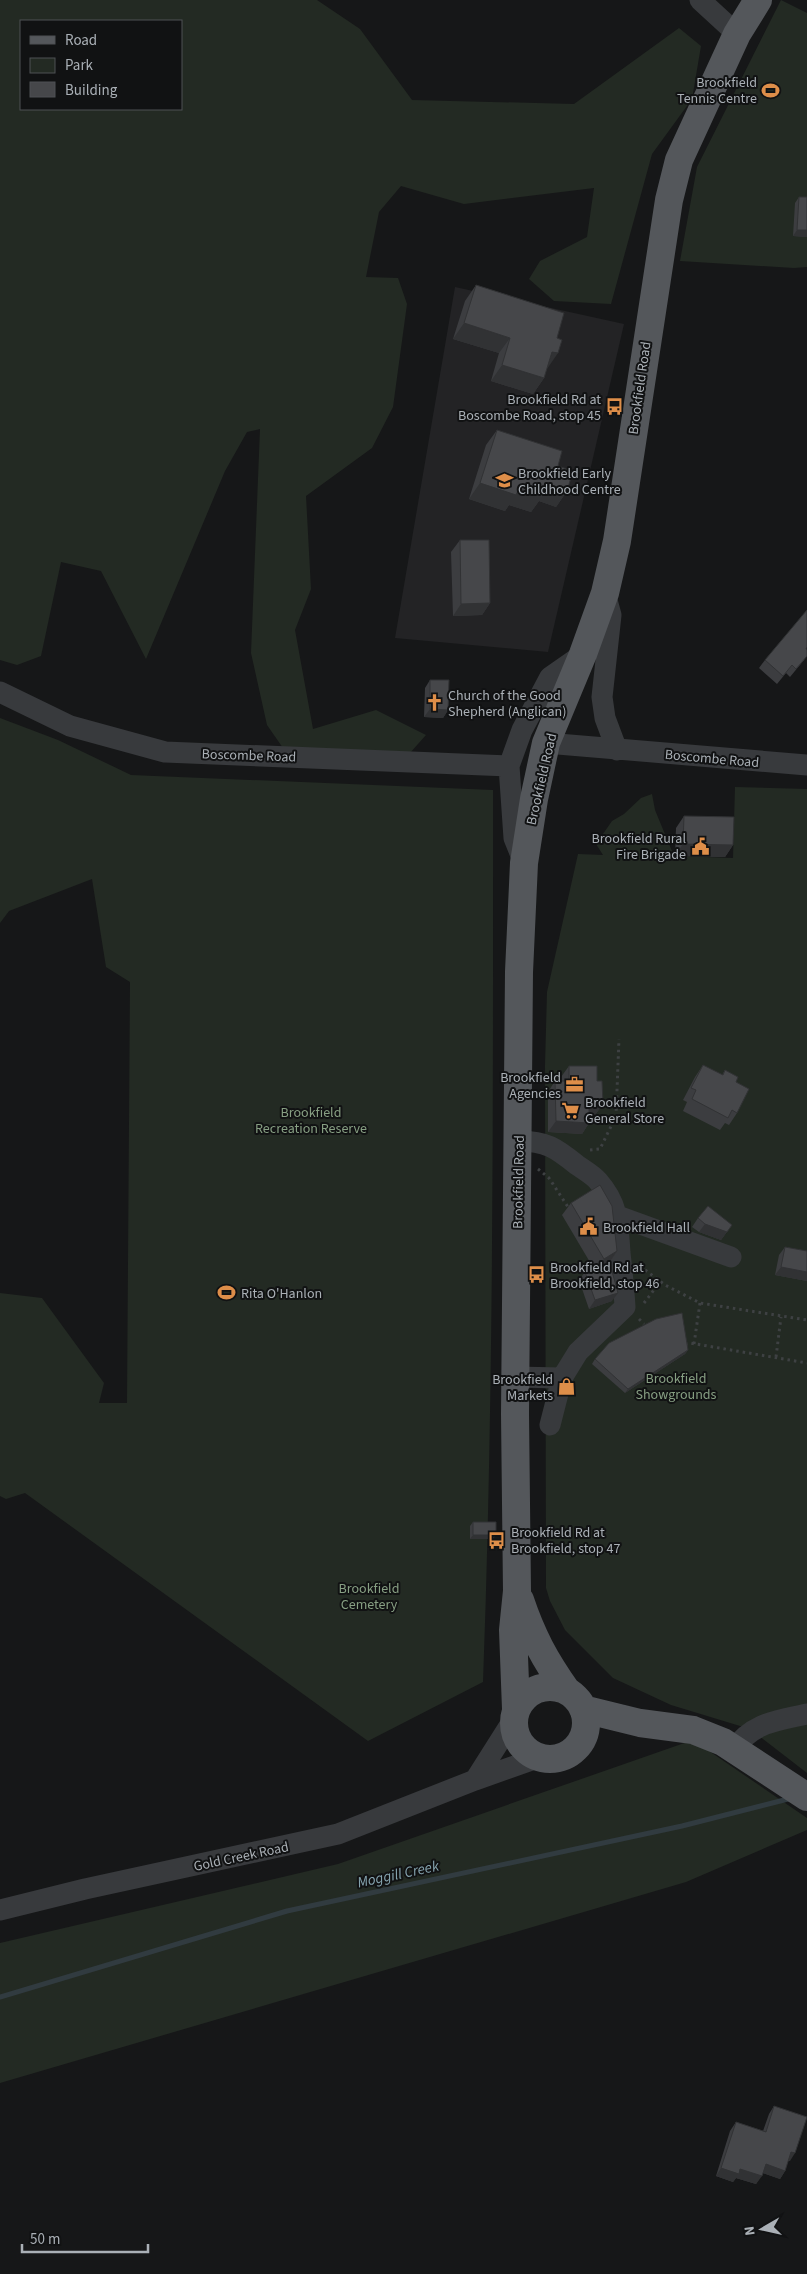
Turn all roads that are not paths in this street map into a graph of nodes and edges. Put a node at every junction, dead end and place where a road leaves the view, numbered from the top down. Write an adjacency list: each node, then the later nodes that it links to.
1 (700, 0): 3 (street)
2 (758, 0): 3 (main road, Brookfield Road)
3 (737, 34): 4 (main road, Brookfield Road)
4 (605, 593): 5 (main road, Brookfield Road); 8 (street)
5 (583, 654): 7 (main road, Brookfield Road); 10 (street)
6 (0, 692): 10 (street, Boscombe Road)
7 (546, 743): 8 (street, Boscombe Road); 11 (main road, Brookfield Road)
8 (617, 750): 9 (street, Boscombe Road)
9 (807, 765)
10 (509, 766): 11 (street)
11 (524, 862): 12 (main road, Brookfield Road)
12 (519, 1141): 13 (street); 15 (main road, Brookfield Road)
13 (618, 1216): 14 (street); 16 (street)
14 (731, 1257)
15 (515, 1377): 16 (street); 18 (main road, Brookfield Road)
16 (562, 1378): 17 (street)
17 (550, 1424)
18 (517, 1591): 19 (main road, Brookfield Road); 20 (main road, Brookfield Road)
19 (578, 1711): 20 (main road); 22 (main road); 23 (main road)
20 (515, 1714): 23 (main road); 24 (street)
21 (807, 1714): 22 (street)
22 (744, 1754): 25 (main road)
23 (537, 1758): 24 (street, Gold Creek Road)
24 (475, 1780): 26 (street, Gold Creek Road)
25 (807, 1797)
26 (0, 1910)

